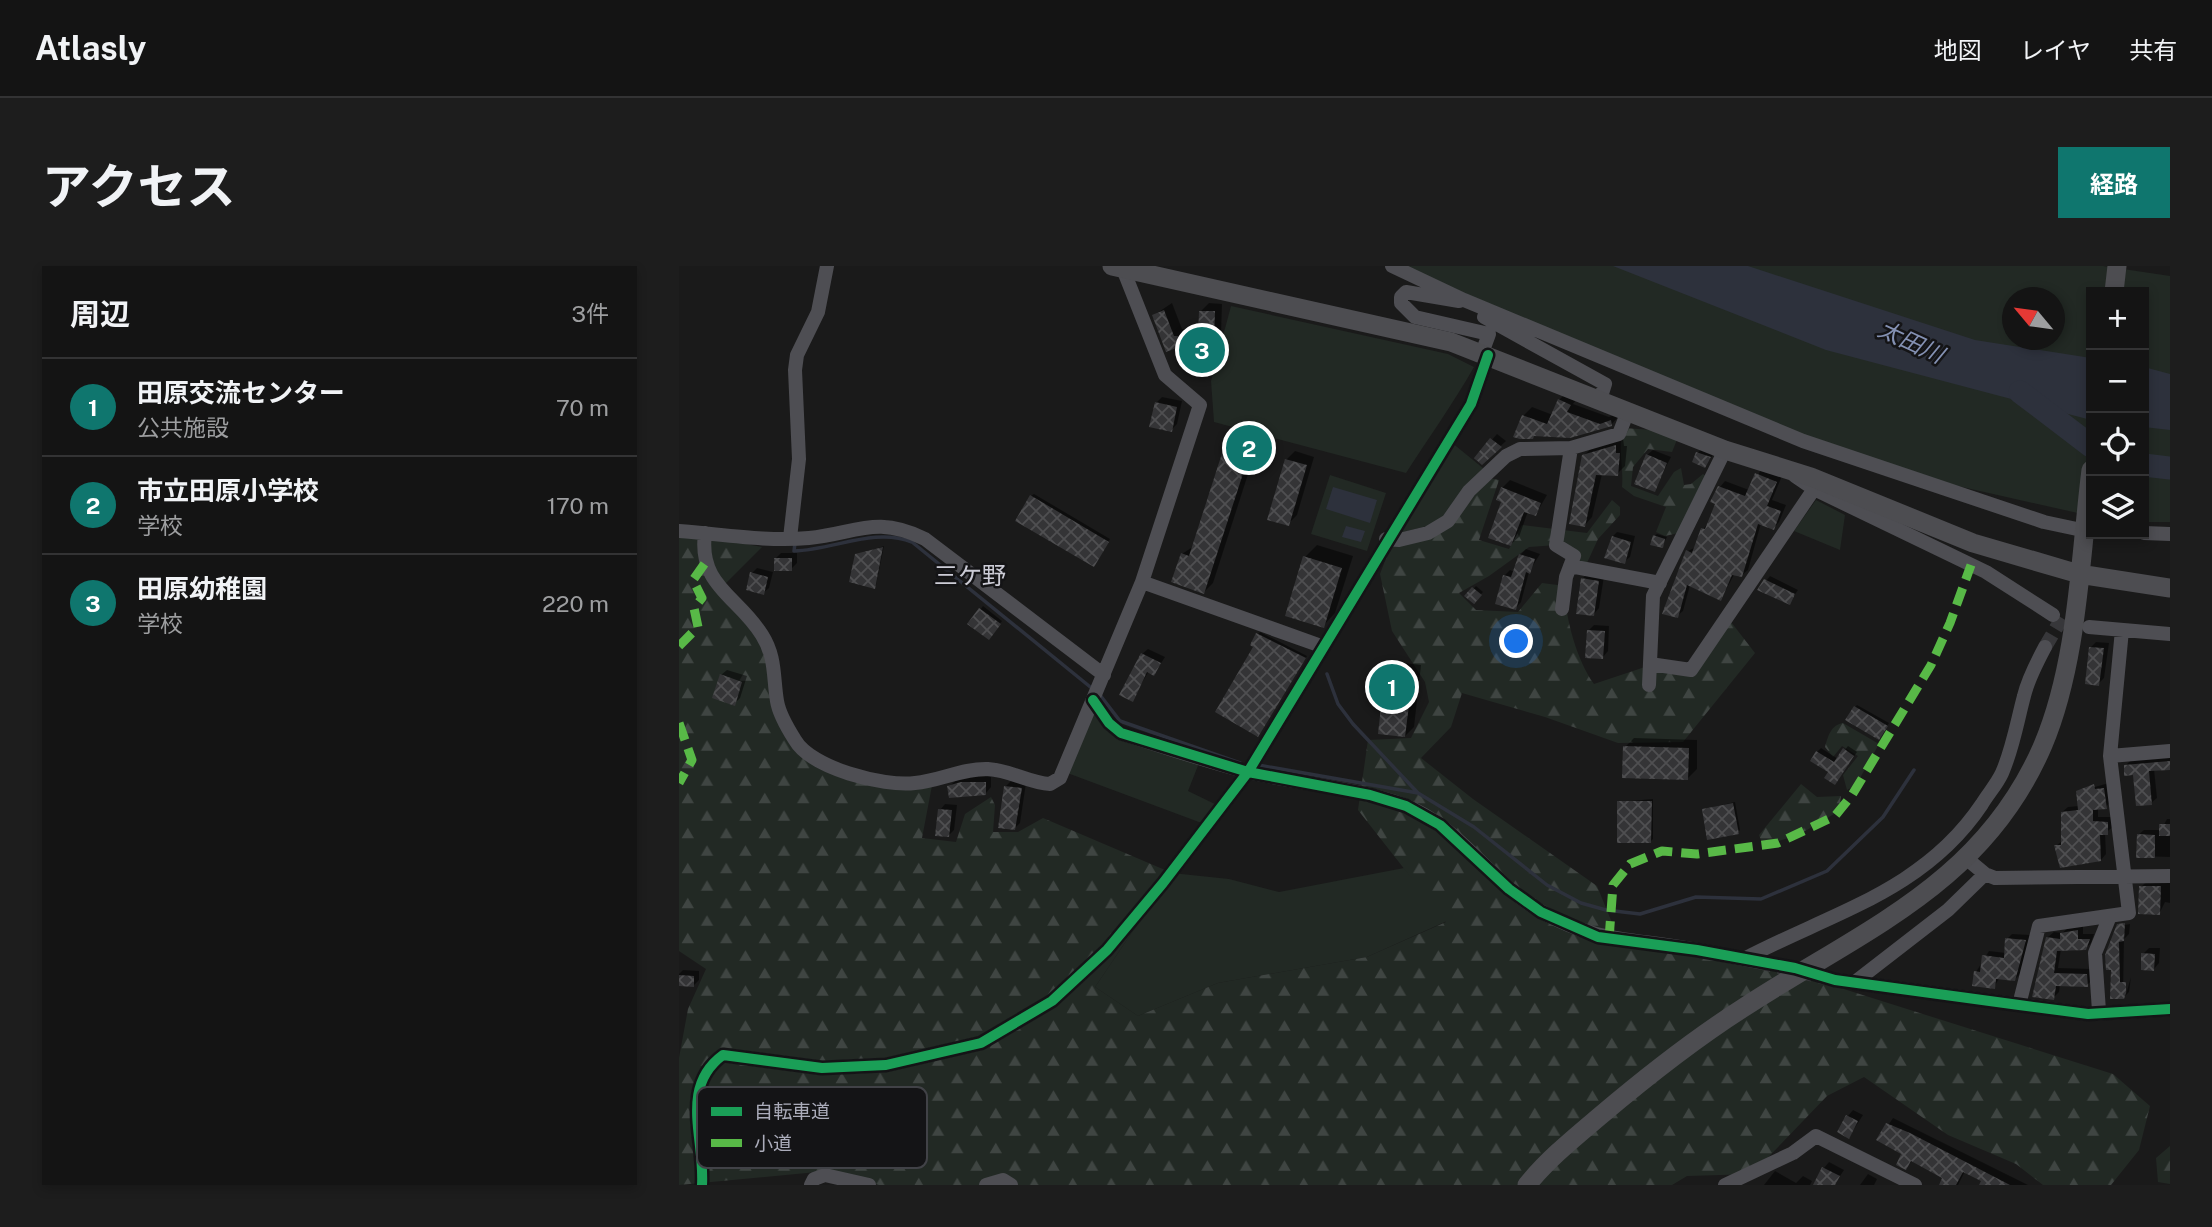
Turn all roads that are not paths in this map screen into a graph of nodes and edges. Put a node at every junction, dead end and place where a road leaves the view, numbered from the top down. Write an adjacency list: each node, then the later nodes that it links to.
1 (827, 266): 20 (street)
2 (1392, 266): 6 (street)
3 (2117, 266): 5 (street)
4 (1117, 267): 7 (street); 24 (street)
5 (2115, 287)
6 (1464, 300): 7 (street); 8 (street); 14 (street)
7 (1485, 354): 8 (street); 21 (street)
8 (1600, 400): 9 (street)
9 (1628, 411): 10 (street); 11 (street)
10 (1571, 448): 21 (street); 22 (street)
11 (1725, 450): 12 (street); 25 (street)
12 (1789, 470): 13 (street); 23 (street)
13 (1814, 489): 28 (street); 34 (street)
14 (2086, 525)
15 (679, 531): 17 (street)
16 (2086, 531): 23 (street)
17 (705, 533): 20 (street); 37 (street)
18 (2149, 533): 19 (street)
19 (2170, 534)
20 (790, 538): 35 (street)
21 (1386, 539): 32 (street)
22 (1570, 566): 25 (street); 27 (street)
23 (2079, 573): 26 (street); 41 (street)
24 (1142, 582): 32 (street); 35 (street)
25 (1660, 583): 34 (street)
26 (2170, 588)
27 (1562, 609)
28 (2053, 615)
29 (2089, 626): 30 (street)
30 (2122, 630): 31 (street); 39 (street)
31 (2170, 634)
32 (1324, 647): 40 (street)
33 (2045, 647): 40 (street)
34 (1650, 664): 36 (street)
35 (1104, 675): 37 (street)
36 (1649, 685)
37 (1093, 700): 40 (street)
38 (2170, 751): 39 (street)
39 (2110, 756): 44 (street)
40 (1248, 772): 51 (street)
41 (1967, 859): 42 (street); 59 (street)
42 (1985, 874): 44 (street); 47 (street)
43 (2170, 876): 44 (street)
44 (2123, 877): 45 (street)
45 (2110, 916): 48 (street); 50 (street)
46 (1835, 980): 47 (street)
47 (1855, 982): 48 (street)
48 (2019, 1005): 50 (street)
49 (2170, 1009): 50 (street)
50 (2099, 1011)
51 (698, 1087)
52 (697, 1092): 53 (street)
53 (697, 1137)
54 (1732, 1184): 60 (street)
55 (811, 1185): 56 (street)
56 (869, 1185)
57 (986, 1185): 58 (street)
58 (1011, 1185)
59 (1527, 1185)
60 (1915, 1185)

